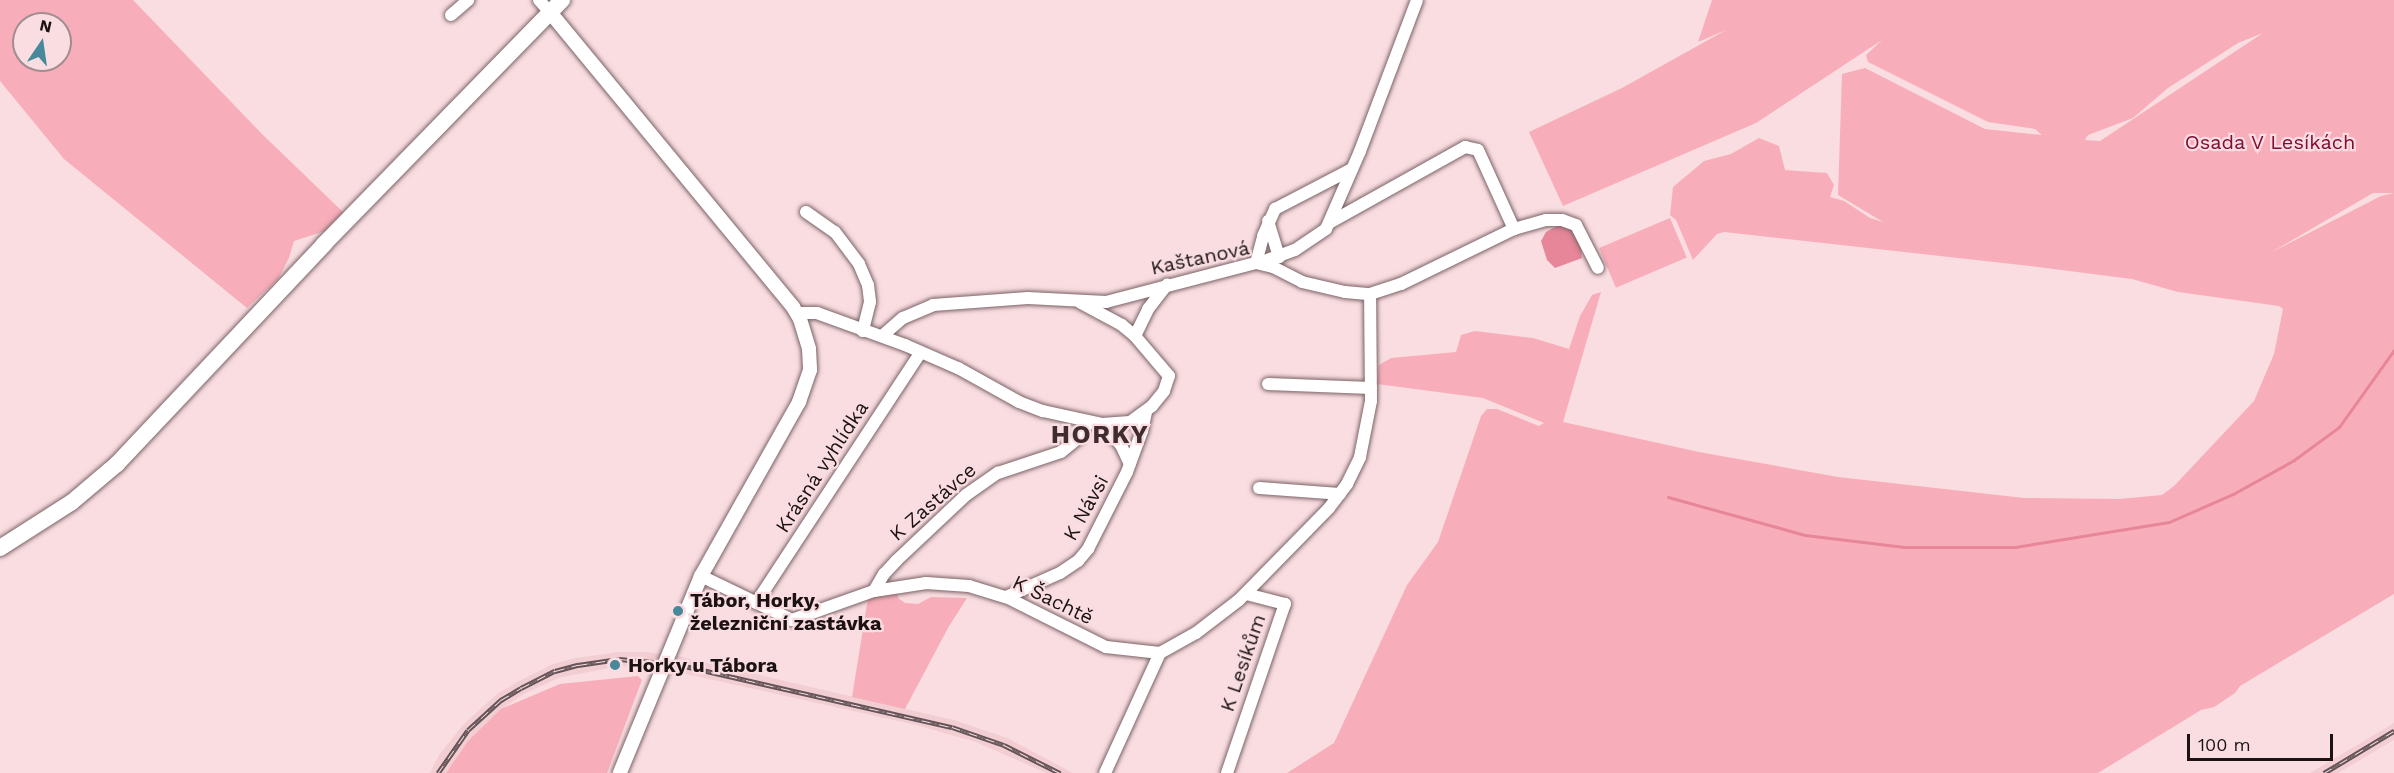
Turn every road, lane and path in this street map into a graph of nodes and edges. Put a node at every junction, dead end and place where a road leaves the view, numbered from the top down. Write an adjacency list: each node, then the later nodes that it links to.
1 (468, 0): 5 (street)
2 (562, 0): 4 (main road)
3 (1417, 0): 6 (street)
4 (544, 6): 17 (street); 29 (main road)
5 (451, 15)
6 (1352, 169): 8 (street); 9 (street)
7 (807, 213): 18 (street)
8 (1268, 221): 11 (street); 12 (street)
9 (1329, 223): 10 (street); 11 (street)
10 (1514, 230): 13 (street, Kaštanová); 15 (street, Kaštanová)
11 (1279, 257): 12 (street)
12 (1256, 263): 14 (street, Kaštanová); 15 (street, Kaštanová)
13 (1598, 268)
14 (1167, 285): 16 (street, Kaštanová); 20 (street)
15 (1370, 294): 23 (street)
16 (1077, 301): 19 (street, Kaštanová); 20 (street, K Návsi)
17 (796, 313): 18 (street); 30 (street)
18 (863, 331): 19 (street)
19 (882, 336): 21 (street)
20 (1135, 336): 24 (street, K Návsi)
21 (921, 352): 25 (street); 34 (street, Krásná vyhlídka)
22 (1268, 384): 23 (street)
23 (1371, 388): 28 (street)
24 (1146, 412): 25 (street); 26 (street, K Návsi)
25 (1096, 423): 26 (street, K Návsi); 31 (street, K Zastávce)
26 (1130, 464): 33 (street, K Návsi)
27 (1259, 488): 28 (street)
28 (1340, 494): 32 (street)
29 (0, 548)
30 (701, 576): 34 (street, K Šachtě); 36 (street)
31 (874, 591): 33 (street, K Šachtě); 34 (street, K Šachtě)
32 (1246, 594): 35 (street); 38 (street, K Lesíkům)
33 (1006, 597): 35 (street, K Šachtě)
34 (756, 603)
35 (1160, 653): 37 (street)
36 (620, 773)
37 (1105, 773)
38 (1227, 773)

